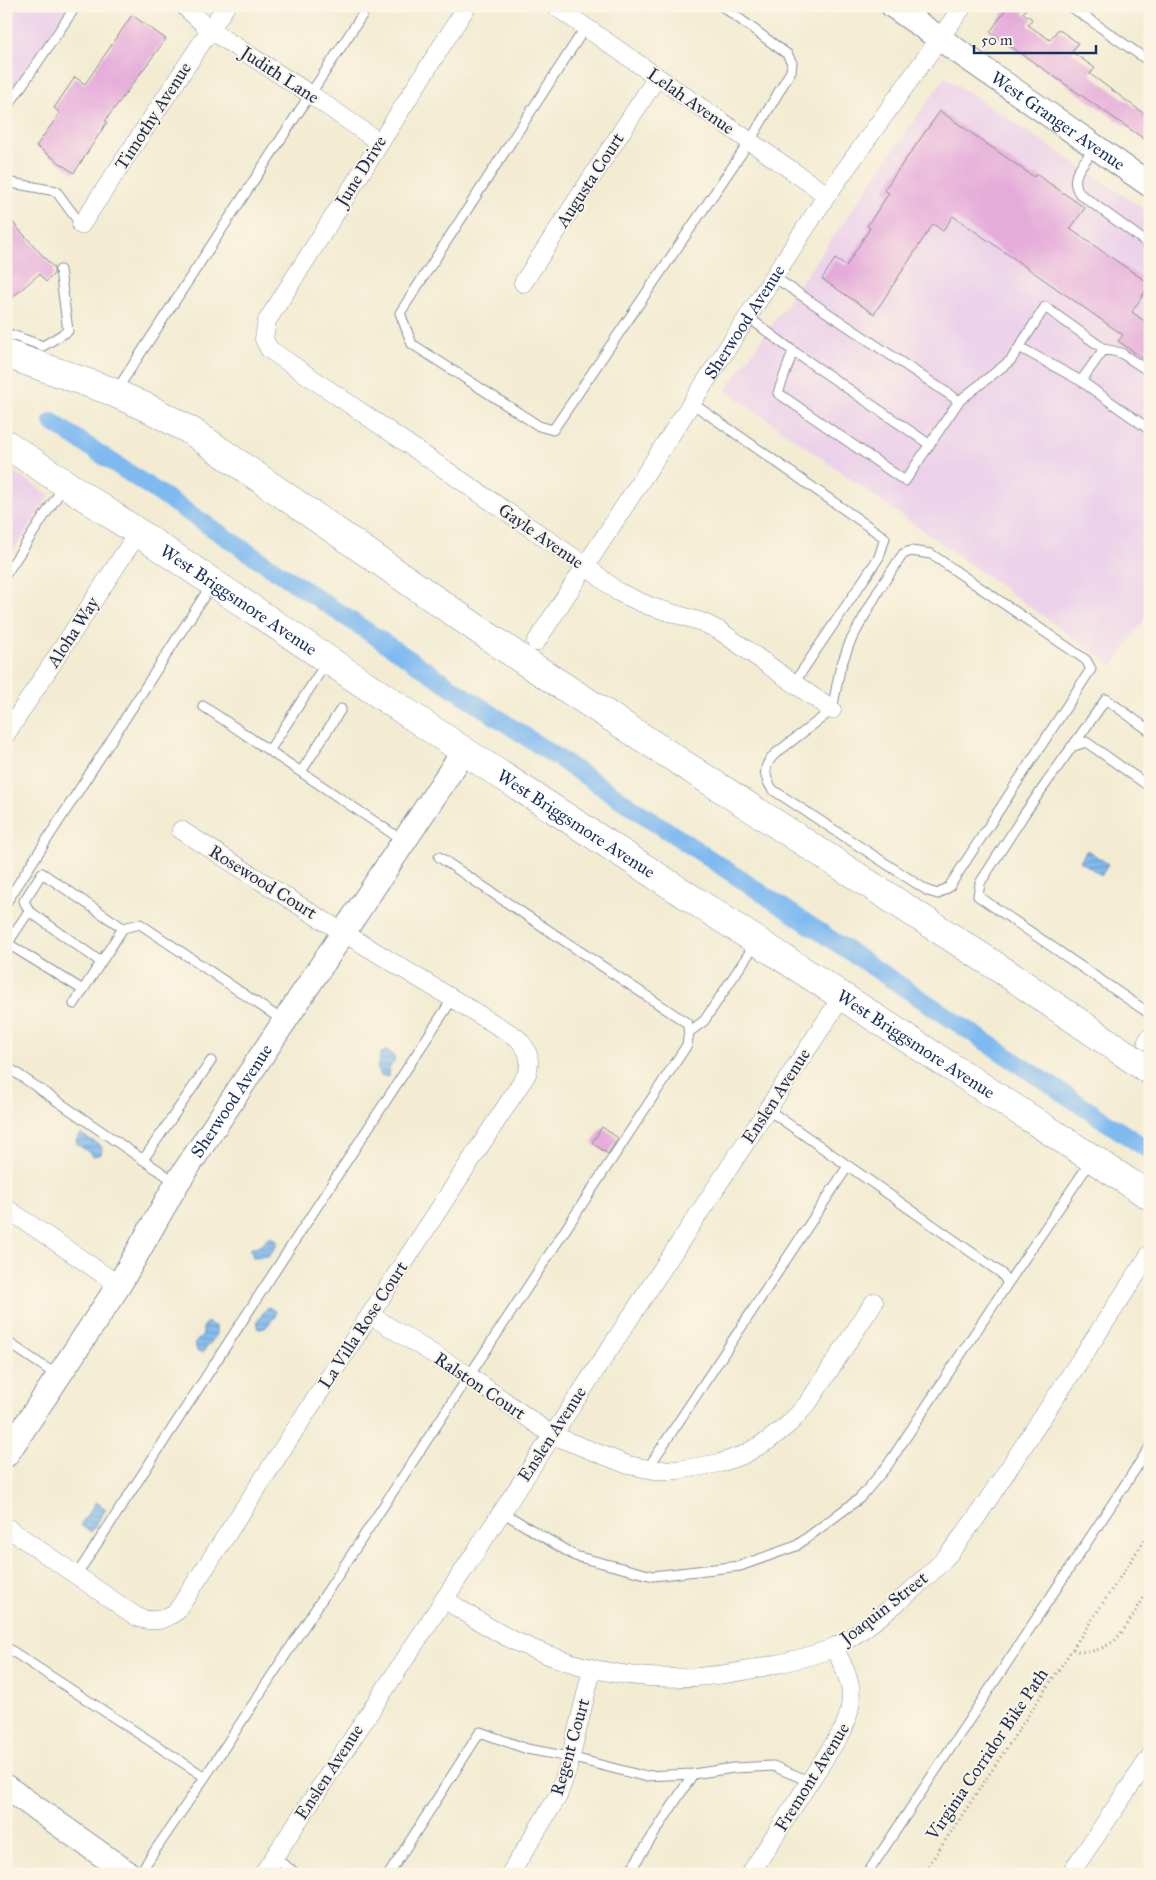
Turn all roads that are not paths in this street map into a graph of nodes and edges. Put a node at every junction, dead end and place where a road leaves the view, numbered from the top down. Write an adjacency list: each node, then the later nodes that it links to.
1 (76, 6): 17 (lane)
2 (184, 6): 12 (street, Judith Lane)
3 (226, 6): 12 (street, Timothy Avenue)
4 (368, 6): 16 (lane)
5 (467, 6): 19 (street, June Drive)
6 (555, 6): 11 (street, Lelah Avenue)
7 (722, 6): 18 (lane)
8 (893, 6): 13 (street, West Granger Avenue)
9 (963, 6): 13 (street, Sherwood Avenue)
10 (1070, 6): 14 (lane)
11 (585, 28): 15 (street, Lelah Avenue); 18 (lane)
12 (210, 30): 16 (street, Judith Lane); 24 (street, Timothy Avenue)
13 (940, 40): 20 (street, West Granger Avenue); 23 (street, Sherwood Avenue)
14 (1150, 62)
15 (657, 77): 18 (street, Lelah Avenue); 28 (street, Augusta Court)
16 (310, 94): 19 (street, Judith Lane); 38 (lane)
17 (6, 109)
18 (750, 141): 23 (street, Lelah Avenue)
19 (379, 142): 31 (street, June Drive)
20 (1095, 148): 22 (street, West Granger Avenue); 25 (lane)
21 (6, 182): 24 (lane)
22 (1150, 185)
23 (827, 195): 27 (street, Sherwood Avenue)
24 (81, 225)
25 (1150, 245)
26 (60, 270): 30 (lane)
27 (774, 277): 29 (street, Sherwood Avenue); 39 (lane)
28 (522, 283)
29 (748, 318): 34 (lane); 40 (street, Sherwood Avenue)
30 (6, 332)
31 (264, 339): 46 (street, Gayle Avenue)
32 (1021, 348): 33 (lane); 37 (lane); 39 (lane)
33 (1104, 349): 36 (lane); 37 (lane)
34 (793, 350): 43 (lane); 43 (lane)
35 (6, 354): 38 (main road)
36 (1150, 372)
37 (1081, 381): 41 (lane)
38 (115, 393): 82 (main road)
39 (959, 401): 43 (lane)
40 (692, 403): 46 (street, Sherwood Avenue); 51 (lane)
41 (1150, 430)
42 (6, 444): 44 (main road, West Briggsmore Avenue)
43 (929, 444)
44 (65, 483): 45 (main road, West Briggsmore Avenue); 47 (lane)
45 (139, 531): 48 (main road, West Briggsmore Avenue); 56 (street, Aloha Way)
46 (586, 566): 49 (street, Sherwood Avenue); 51 (street, Gayle Avenue)
47 (6, 574)
48 (213, 582): 50 (main road, West Briggsmore Avenue); 65 (lane)
49 (536, 642)
50 (328, 659): 58 (lane); 59 (main road, West Briggsmore Avenue)
51 (794, 683): 54 (street, Gayle Avenue)
52 (204, 706): 58 (lane)
53 (341, 709): 60 (lane)
54 (832, 710): 54 (lane)
55 (1150, 731): 57 (lane)
56 (6, 734)
57 (1071, 747): 61 (lane); 77 (lane)
58 (269, 751): 60 (lane)
59 (464, 751): 63 (street, Sherwood Avenue); 69 (main road, West Briggsmore Avenue)
60 (301, 772): 63 (lane)
61 (1150, 787)
62 (181, 830): 68 (street, Rosewood Court)
63 (404, 842): 68 (street, Sherwood Avenue)
64 (439, 858): 79 (lane)
65 (6, 903)
66 (29, 911): 67 (lane); 70 (lane); 72 (lane)
67 (123, 928): 72 (lane); 78 (lane)
68 (344, 932): 75 (street, La Villa Rose Court); 78 (street, Sherwood Avenue)
69 (758, 940): 74 (main road, West Briggsmore Avenue); 79 (lane)
70 (10, 944): 71 (lane); 73 (lane)
71 (6, 954)
72 (101, 962): 73 (lane)
73 (83, 990): 76 (lane)
74 (842, 995): 83 (street, Enslen Avenue); 84 (main road, West Briggsmore Avenue)
75 (453, 998): 94 (street, La Villa Rose Court); 104 (lane)
76 (74, 1004)
77 (1150, 1014)
78 (285, 1022): 87 (street, Sherwood Avenue)
79 (689, 1032): 97 (lane)
80 (211, 1061): 85 (lane)
81 (6, 1066): 85 (lane)
82 (1150, 1070)
83 (767, 1109): 86 (lane); 98 (street, Enslen Avenue)
84 (1093, 1159): 88 (main road, West Briggsmore Avenue); 91 (lane)
85 (143, 1160): 87 (lane)
86 (848, 1166): 91 (lane); 101 (lane)
87 (177, 1183): 92 (street, Sherwood Avenue)
88 (1150, 1196)
89 (6, 1208): 92 (street)
90 (1150, 1254): 106 (street, Joaquin Street)
91 (1008, 1283): 102 (lane)
92 (119, 1285): 96 (street, Sherwood Avenue)
93 (874, 1302): 101 (street, Ralston Court)
94 (370, 1314): 97 (street, Ralston Court); 104 (street, La Villa Rose Court)
95 (6, 1341): 96 (lane)
96 (58, 1376): 100 (street, Sherwood Avenue)
97 (469, 1376): 98 (street, Ralston Court); 112 (lane)
98 (552, 1436): 101 (street, Ralston Court); 102 (street, Enslen Avenue)
99 (1150, 1448): 124 (lane)
100 (8, 1450)
101 (648, 1468)
102 (502, 1512): 105 (street, Enslen Avenue)
103 (6, 1527): 104 (street, La Villa Rose Court)
104 (76, 1576)
105 (444, 1599): 108 (street, Joaquin Street); 115 (street, Enslen Avenue)
106 (834, 1646): 108 (street, Joaquin Street); 113 (street, Fremont Avenue)
107 (6, 1647): 112 (lane)
108 (592, 1669): 110 (street, Regent Court)
109 (1150, 1756): 125 (street)
110 (570, 1757): 111 (lane); 120 (lane); 121 (street, Regent Court)
111 (693, 1774): 113 (lane); 122 (lane)
112 (205, 1777): 117 (lane)
113 (810, 1782): 123 (street, Fremont Avenue)
114 (6, 1787): 116 (street)
115 (273, 1857): 118 (street, Enslen Avenue); 119 (lane)
116 (129, 1874)
117 (139, 1874)
118 (262, 1874)
119 (297, 1874)
120 (389, 1874)
121 (510, 1874)
122 (628, 1874)
123 (750, 1874)
124 (867, 1874)
125 (1070, 1874)

